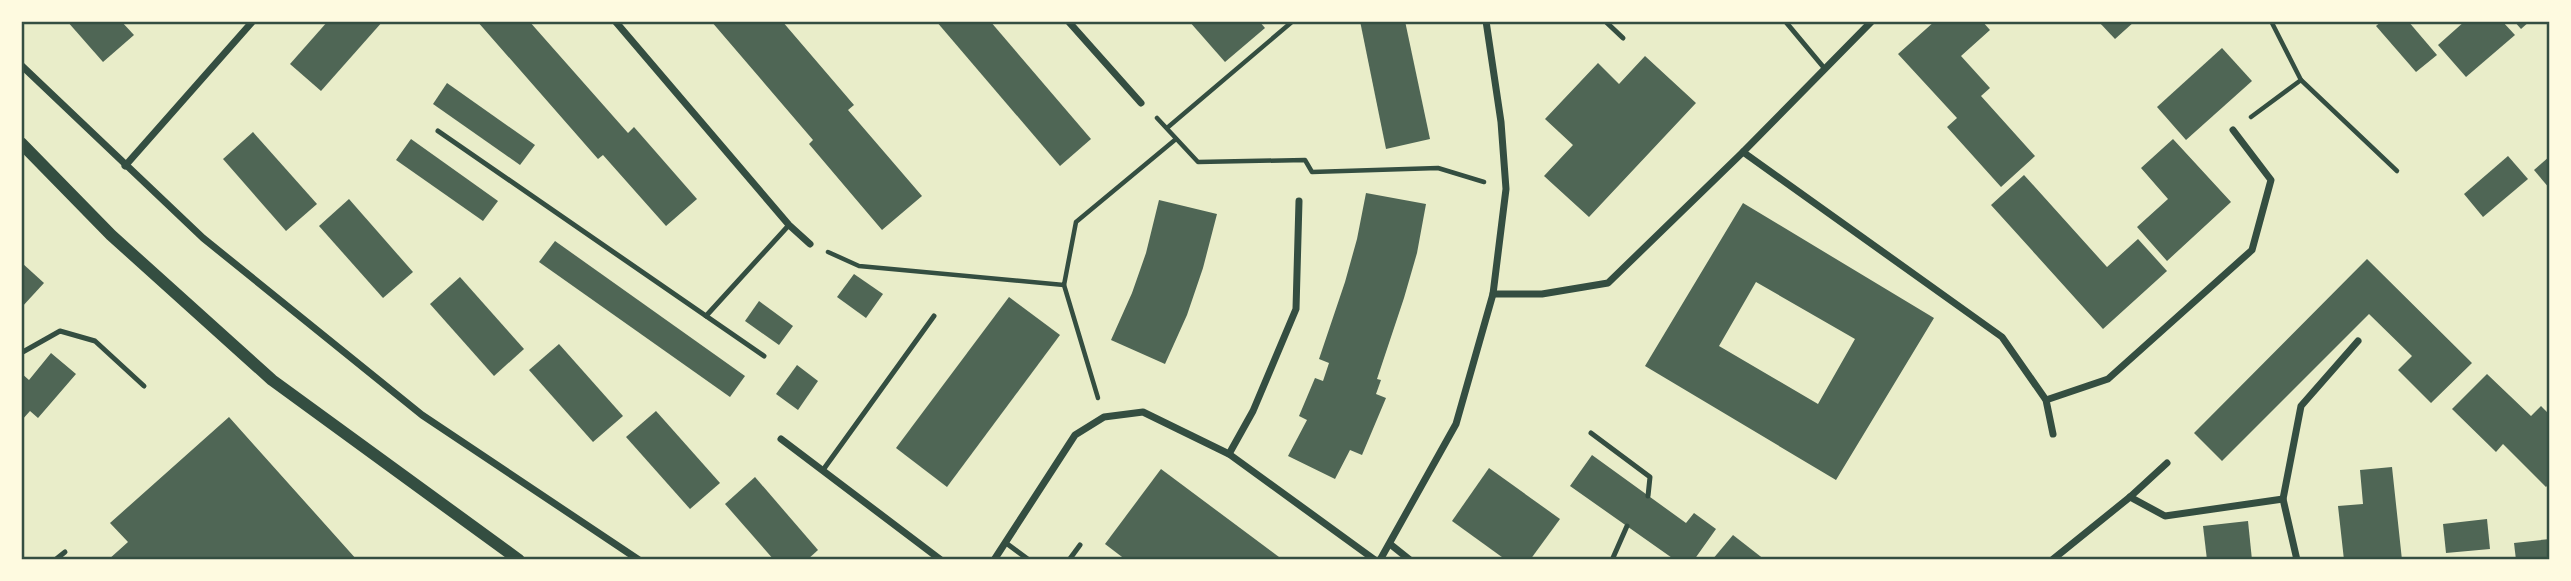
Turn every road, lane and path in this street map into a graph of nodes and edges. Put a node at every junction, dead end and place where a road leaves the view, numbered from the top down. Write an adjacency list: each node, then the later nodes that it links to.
1 (253, 21): 21 (street)
2 (615, 21): 25 (street)
3 (1068, 21): 14 (street)
4 (1293, 21): 15 (path)
5 (1486, 21): 23 (street)
6 (1605, 21): 10 (lane)
7 (1785, 21): 12 (lane)
8 (1872, 21): 12 (street)
9 (2271, 21): 13 (path)
10 (1623, 38)
11 (21, 65): 21 (street)
12 (1825, 69): 20 (street)
13 (2301, 80): 16 (path); 22 (path)
14 (1141, 103): 15 (path)
15 (1167, 128): 18 (path)
16 (2233, 130): 35 (street)
17 (438, 131): 29 (lane)
18 (1176, 139): 23 (path); 27 (path)
19 (21, 143): 52 (street)
20 (1743, 152): 28 (street); 35 (street)
21 (125, 166): 53 (street)
22 (2397, 171)
23 (1506, 190): 28 (street)
24 (1299, 201): 40 (street)
25 (789, 225): 26 (street); 29 (lane)
26 (810, 244): 27 (path)
27 (1064, 285): 36 (path)
28 (1493, 293): 48 (street)
29 (706, 316): 33 (lane)
30 (934, 316): 42 (lane)
31 (2358, 341): 45 (street)
32 (21, 353): 34 (lane)
33 (764, 356)
34 (144, 386)
35 (2046, 400): 38 (street)
36 (1104, 417): 40 (street); 47 (street)
37 (1591, 433): 43 (lane)
38 (2053, 434)
39 (781, 439): 42 (street)
40 (1229, 454): 58 (street)
41 (2167, 463): 44 (street)
42 (823, 470): 54 (street)
43 (1648, 496)
44 (2130, 497): 45 (street); 61 (street)
45 (2283, 499): 62 (street)
46 (1627, 526): 60 (lane)
47 (1006, 543): 55 (street); 56 (lane)
48 (1390, 544): 58 (street); 59 (street)
49 (1080, 545): 57 (lane)
50 (65, 552): 51 (lane)
51 (55, 560)
52 (519, 560)
53 (639, 560)
54 (941, 560)
55 (994, 560)
56 (1029, 560)
57 (1069, 560)
58 (1377, 560)
59 (1410, 560)
60 (1612, 560)
61 (2052, 560)
62 (2297, 560)

